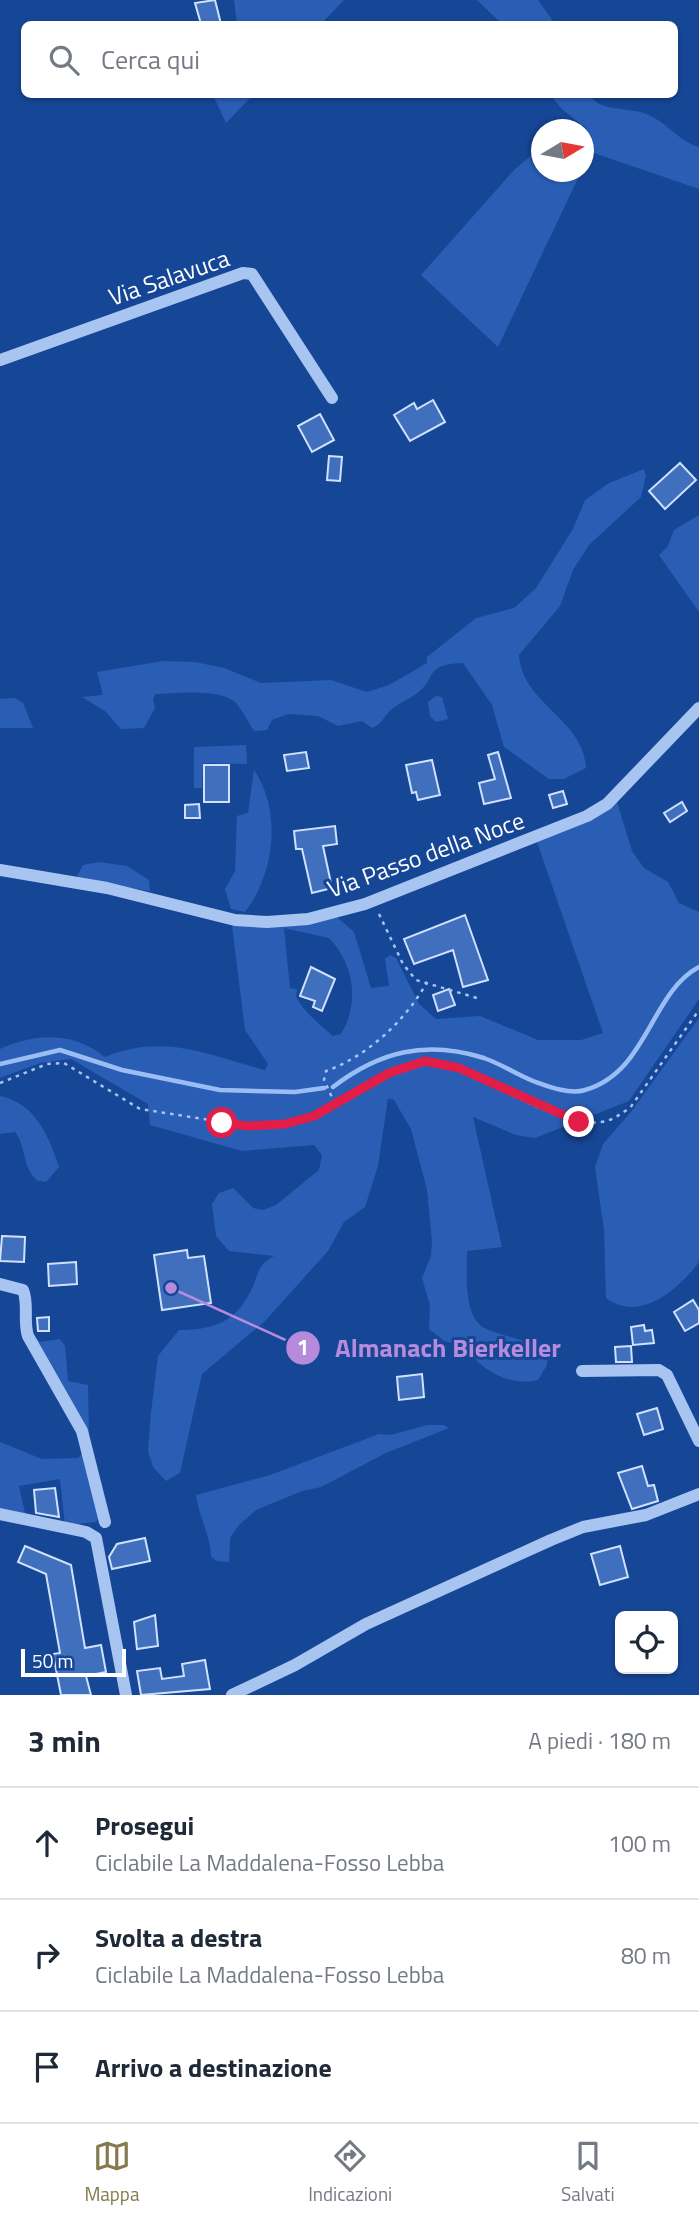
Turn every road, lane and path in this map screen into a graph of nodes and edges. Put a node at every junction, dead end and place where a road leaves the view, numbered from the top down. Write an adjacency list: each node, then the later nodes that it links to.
1 (0, 360): 2 (street, Via Salavuca)
2 (332, 398)
3 (699, 708): 5 (street, Via Passo della Noce)
4 (0, 870): 5 (street, Via Passo della Noce)
5 (373, 901): 6 (path)
6 (427, 982): 7 (path); 10 (path)
7 (477, 998)
8 (699, 1010): 10 (path)
9 (0, 1083): 10 (path)
10 (335, 1104)
11 (0, 1284): 16 (street)
12 (582, 1371): 13 (street)
13 (699, 1441)
14 (699, 1494): 18 (street)
15 (0, 1514): 17 (street)
16 (105, 1522)
17 (126, 1695)
18 (232, 1695)

